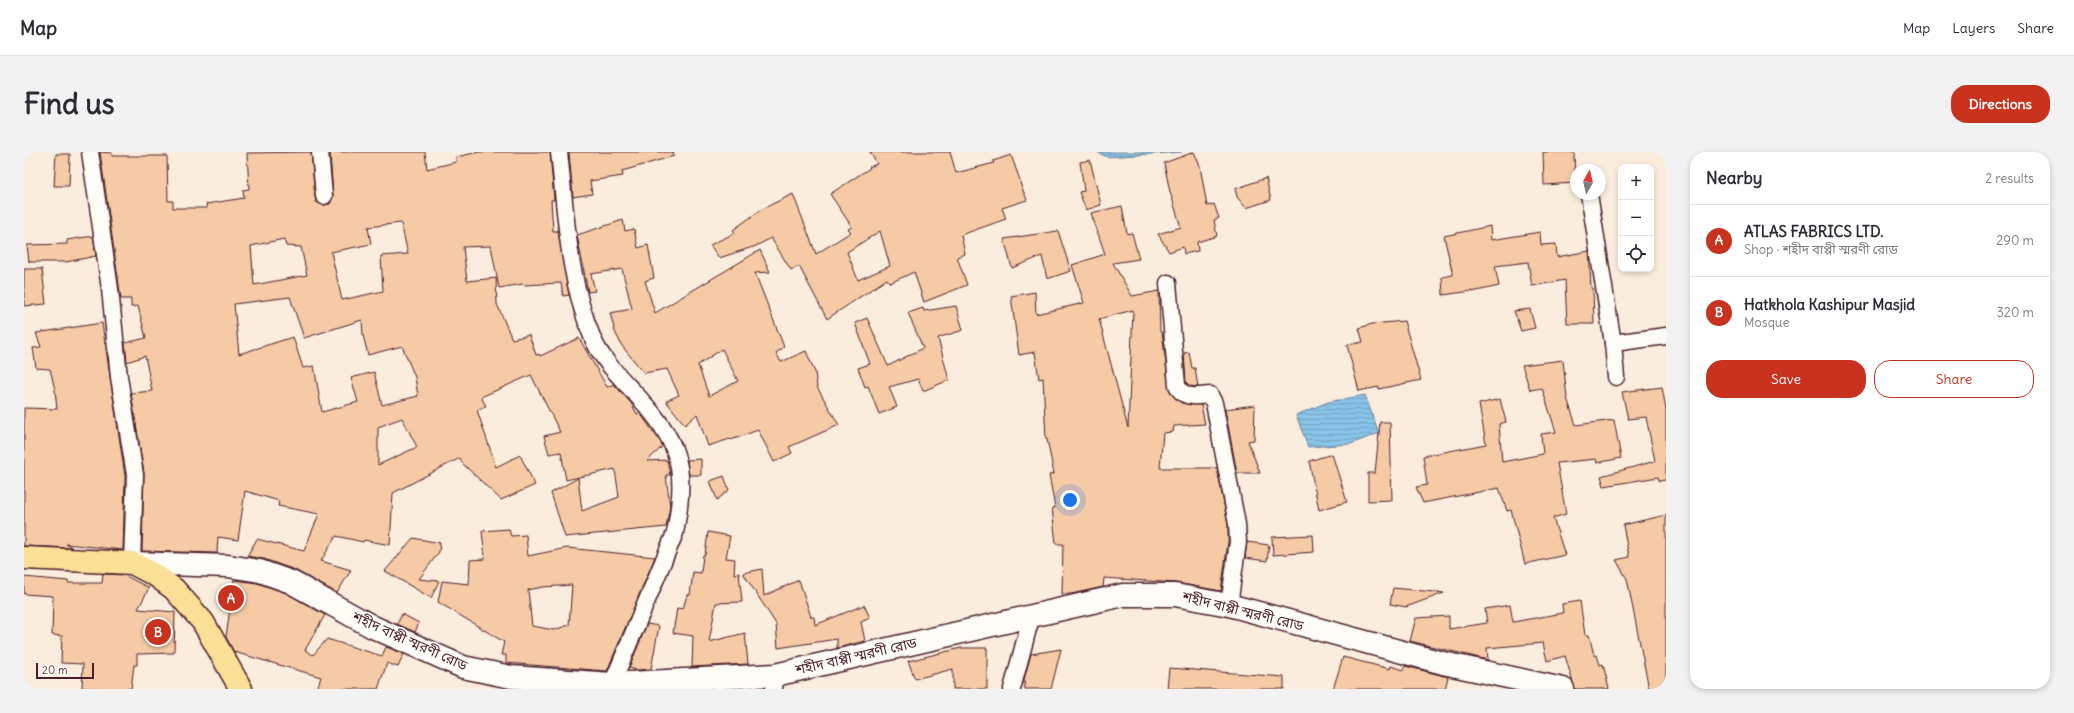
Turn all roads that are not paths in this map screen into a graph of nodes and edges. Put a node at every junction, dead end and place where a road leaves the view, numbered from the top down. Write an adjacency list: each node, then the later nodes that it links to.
1 (90, 152): 11 (street)
2 (320, 152): 4 (street)
3 (559, 152): 15 (street)
4 (324, 196)
5 (1590, 200): 8 (street)
6 (1168, 283): 12 (street)
7 (1666, 336): 8 (street)
8 (1614, 343): 9 (street)
9 (1616, 377)
10 (24, 558): 11 (main road)
11 (132, 563): 15 (street, শহীদ বাপ্পী স্মরণী রোড); 16 (main road)
12 (1229, 605): 13 (street, শহীদ বাপ্পী স্মরণী রোড); 18 (street, শহীদ বাপ্পী স্মরণী রোড)
13 (1032, 614): 14 (street, শহীদ বাপ্পী স্মরণী রোড); 17 (street)
14 (774, 682): 15 (street, শহীদ বাপ্পী স্মরণী রোড)
15 (612, 684)
16 (241, 689)
17 (1012, 689)
18 (1563, 689)

